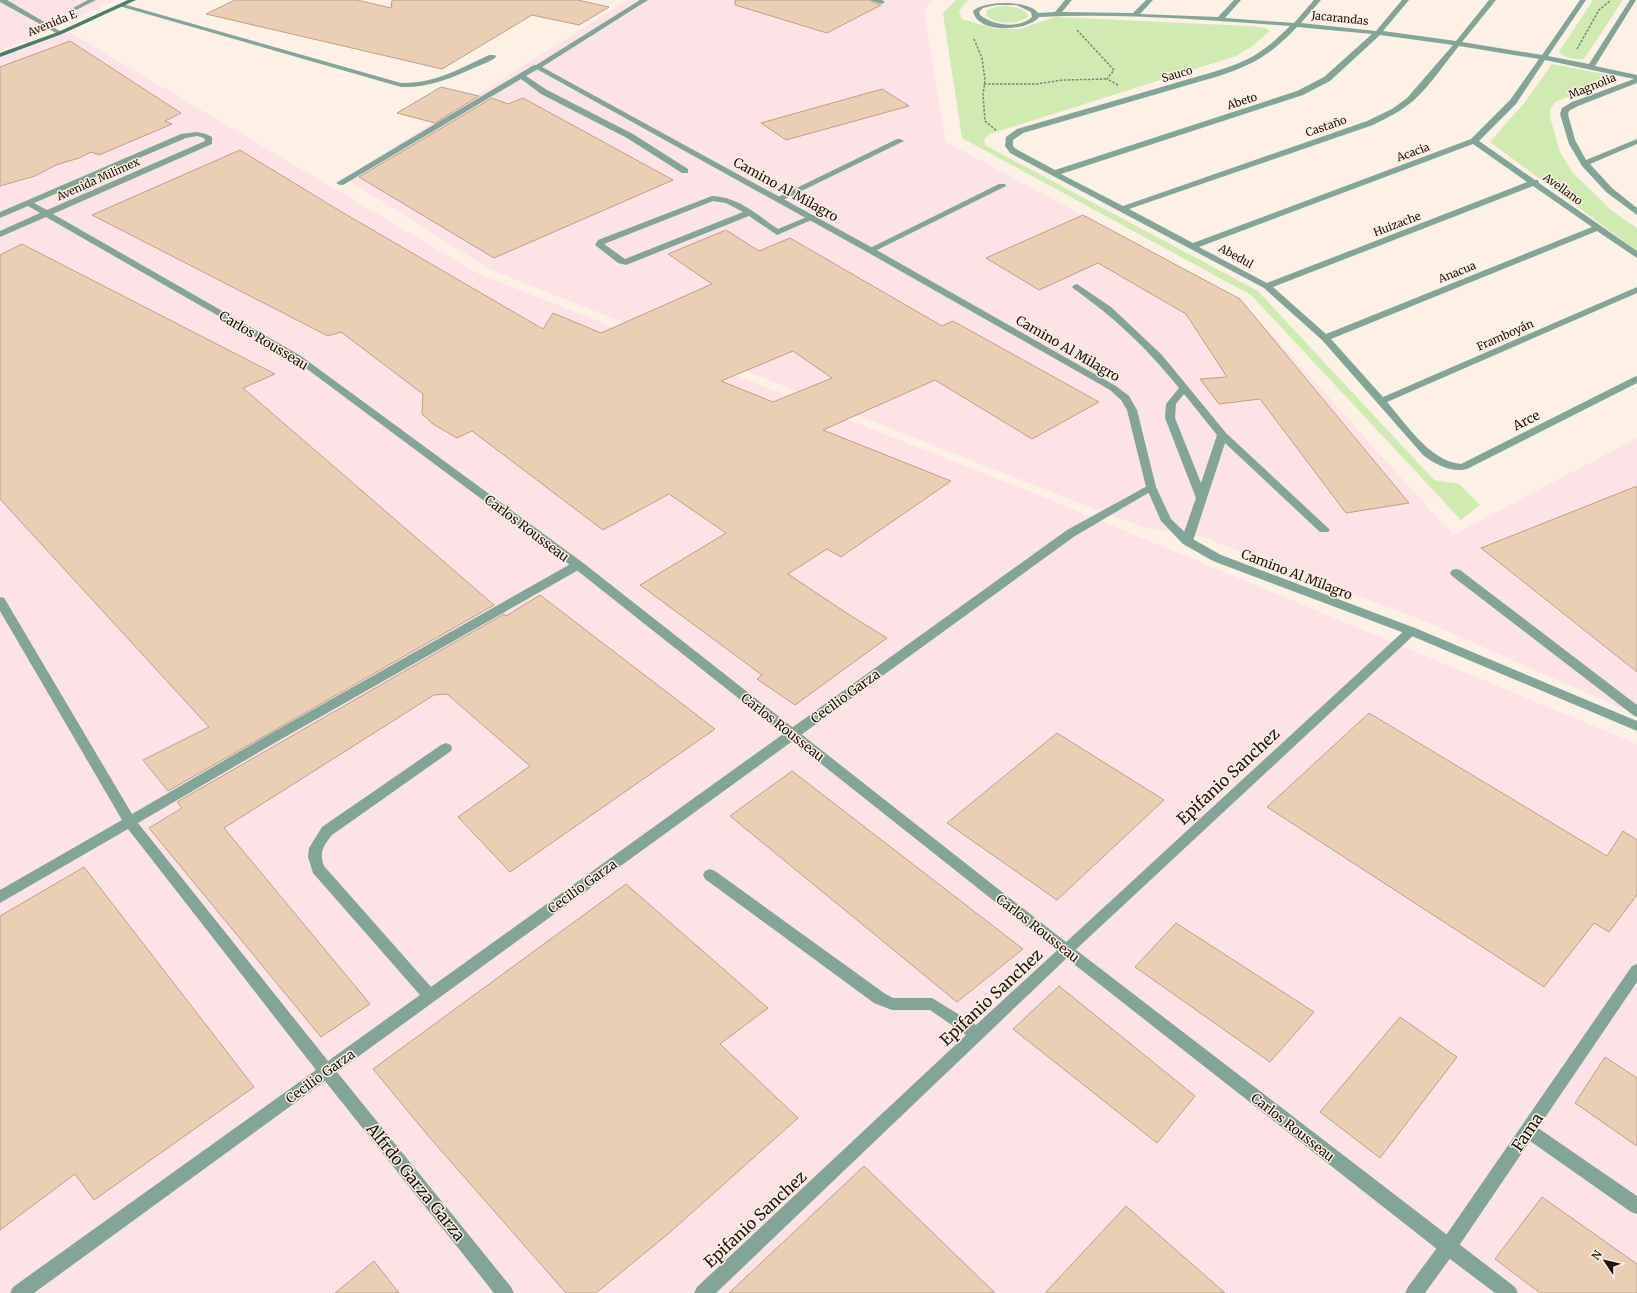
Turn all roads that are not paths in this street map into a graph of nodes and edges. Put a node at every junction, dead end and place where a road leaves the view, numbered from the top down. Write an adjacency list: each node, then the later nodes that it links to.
1 (2, 0): 23 (street)
2 (94, 0): 17 (street)
3 (132, 0): 16 (main road, Avenida E)
4 (645, 0): 30 (street)
5 (873, 0): 14 (street)
6 (1069, 0): 18 (street)
7 (1150, 0): 20 (street)
8 (1238, 0): 21 (street)
9 (1318, 0): 22 (street, Sauco)
10 (1406, 0): 24 (street, Abeto)
11 (1493, 0): 25 (street, Castaño)
12 (1583, 0): 28 (street, Acacia)
13 (1632, 0): 29 (street, Magnolia)
14 (882, 2)
15 (991, 2): 19 (street); 19 (street)
16 (121, 5): 23 (main road, Avenida E); 27 (street)
17 (72, 10)
18 (1057, 14): 19 (street, Jacarandas); 20 (street, Jacarandas)
19 (1036, 15)
20 (1135, 15): 21 (street, Jacarandas)
21 (1219, 20): 22 (street, Jacarandas)
22 (1296, 24): 24 (street, Jacarandas); 34 (street, Sauco)
23 (60, 33): 26 (main road, Avenida E)
24 (1378, 33): 25 (street, Jacarandas); 40 (street, Abeto)
25 (1459, 44): 28 (street, Jacarandas); 46 (street, Castaño)
26 (0, 55)
27 (492, 57)
28 (1543, 57): 29 (street, Jacarandas); 35 (street, Acacia)
29 (1591, 66): 32 (street, Jacarandas)
30 (537, 67): 31 (street); 44 (street, Camino Al Milagro)
31 (521, 76): 39 (street); 42 (street)
32 (1637, 77)
33 (1637, 80): 38 (street, Magnolia)
34 (1009, 139): 40 (street, Abedul)
35 (1474, 141): 41 (street, Avellano); 54 (street, Acacia)
36 (1637, 141): 38 (street)
37 (900, 142): 44 (street)
38 (1586, 163): 47 (street, Magnolia)
39 (685, 171)
40 (1055, 173): 46 (street, Abedul)
41 (1535, 182): 52 (street, Avellano); 57 (street, Huizache)
42 (340, 183)
43 (1002, 186): 55 (street)
44 (778, 199): 51 (street, Camino Al Milagro)
45 (28, 204): 49 (street, Carlos Rousseau); 49 (street, Avenida Milimex); 50 (street, Avenida Milimex)
46 (1122, 209): 54 (street, Abedul)
47 (1636, 210)
48 (749, 213): 48 (street); 51 (street)
49 (47, 214): 53 (street, Avenida Milimex); 70 (street, Carlos Rousseau)
50 (0, 215)
51 (812, 218): 55 (street, Camino Al Milagro)
52 (1598, 228): 56 (street, Avellano); 60 (street, Anacua)
53 (0, 234)
54 (1193, 246): 57 (street, Abedul)
55 (870, 250): 66 (street, Camino Al Milagro)
56 (1637, 255)
57 (1266, 286): 60 (street, Abedul)
58 (1077, 287): 62 (street)
59 (1637, 290): 63 (street, Framboyán)
60 (1325, 338): 63 (street, Abedul)
61 (1637, 379): 65 (street, Arce)
62 (1184, 388): 64 (street); 67 (street)
63 (1382, 402): 65 (street, Abedul)
64 (1222, 435): 67 (street); 68 (street)
65 (1427, 453)
66 (1151, 487): 69 (street, Camino Al Milagro); 76 (street, Cecilio Garza)
67 (1201, 498): 69 (street)
68 (1324, 530)
69 (1187, 541): 73 (street, Camino Al Milagro)
70 (578, 565): 76 (street, Carlos Rousseau); 78 (street)
71 (1456, 573): 74 (street)
72 (0, 601): 78 (street, Alfrdo Garza Garza)
73 (1411, 631): 75 (street, Camino Al Milagro); 81 (street, Epifanio Sanchez)
74 (1637, 712)
75 (1637, 726)
76 (792, 734): 81 (street, Carlos Rousseau); 83 (street, Cecilio Garza)
77 (446, 748): 83 (street)
78 (130, 822): 80 (street); 85 (street, Alfrdo Garza Garza)
79 (710, 875): 84 (street)
80 (0, 897)
81 (1066, 950): 84 (street, Epifanio Sanchez); 88 (street, Carlos Rousseau)
82 (1637, 970): 86 (street, Fama)
83 (429, 996): 85 (street, Cecilio Garza)
84 (977, 1034): 91 (street, Epifanio Sanchez)
85 (326, 1071): 89 (street, Cecilio Garza); 90 (street, Alfrdo Garza Garza)
86 (1528, 1130): 87 (street); 88 (street, Fama)
87 (1637, 1206)
88 (1448, 1247): 92 (street, Fama); 93 (street, Carlos Rousseau)
89 (19, 1293)
90 (505, 1293)
91 (703, 1293)
92 (1414, 1293)
93 (1510, 1293)

